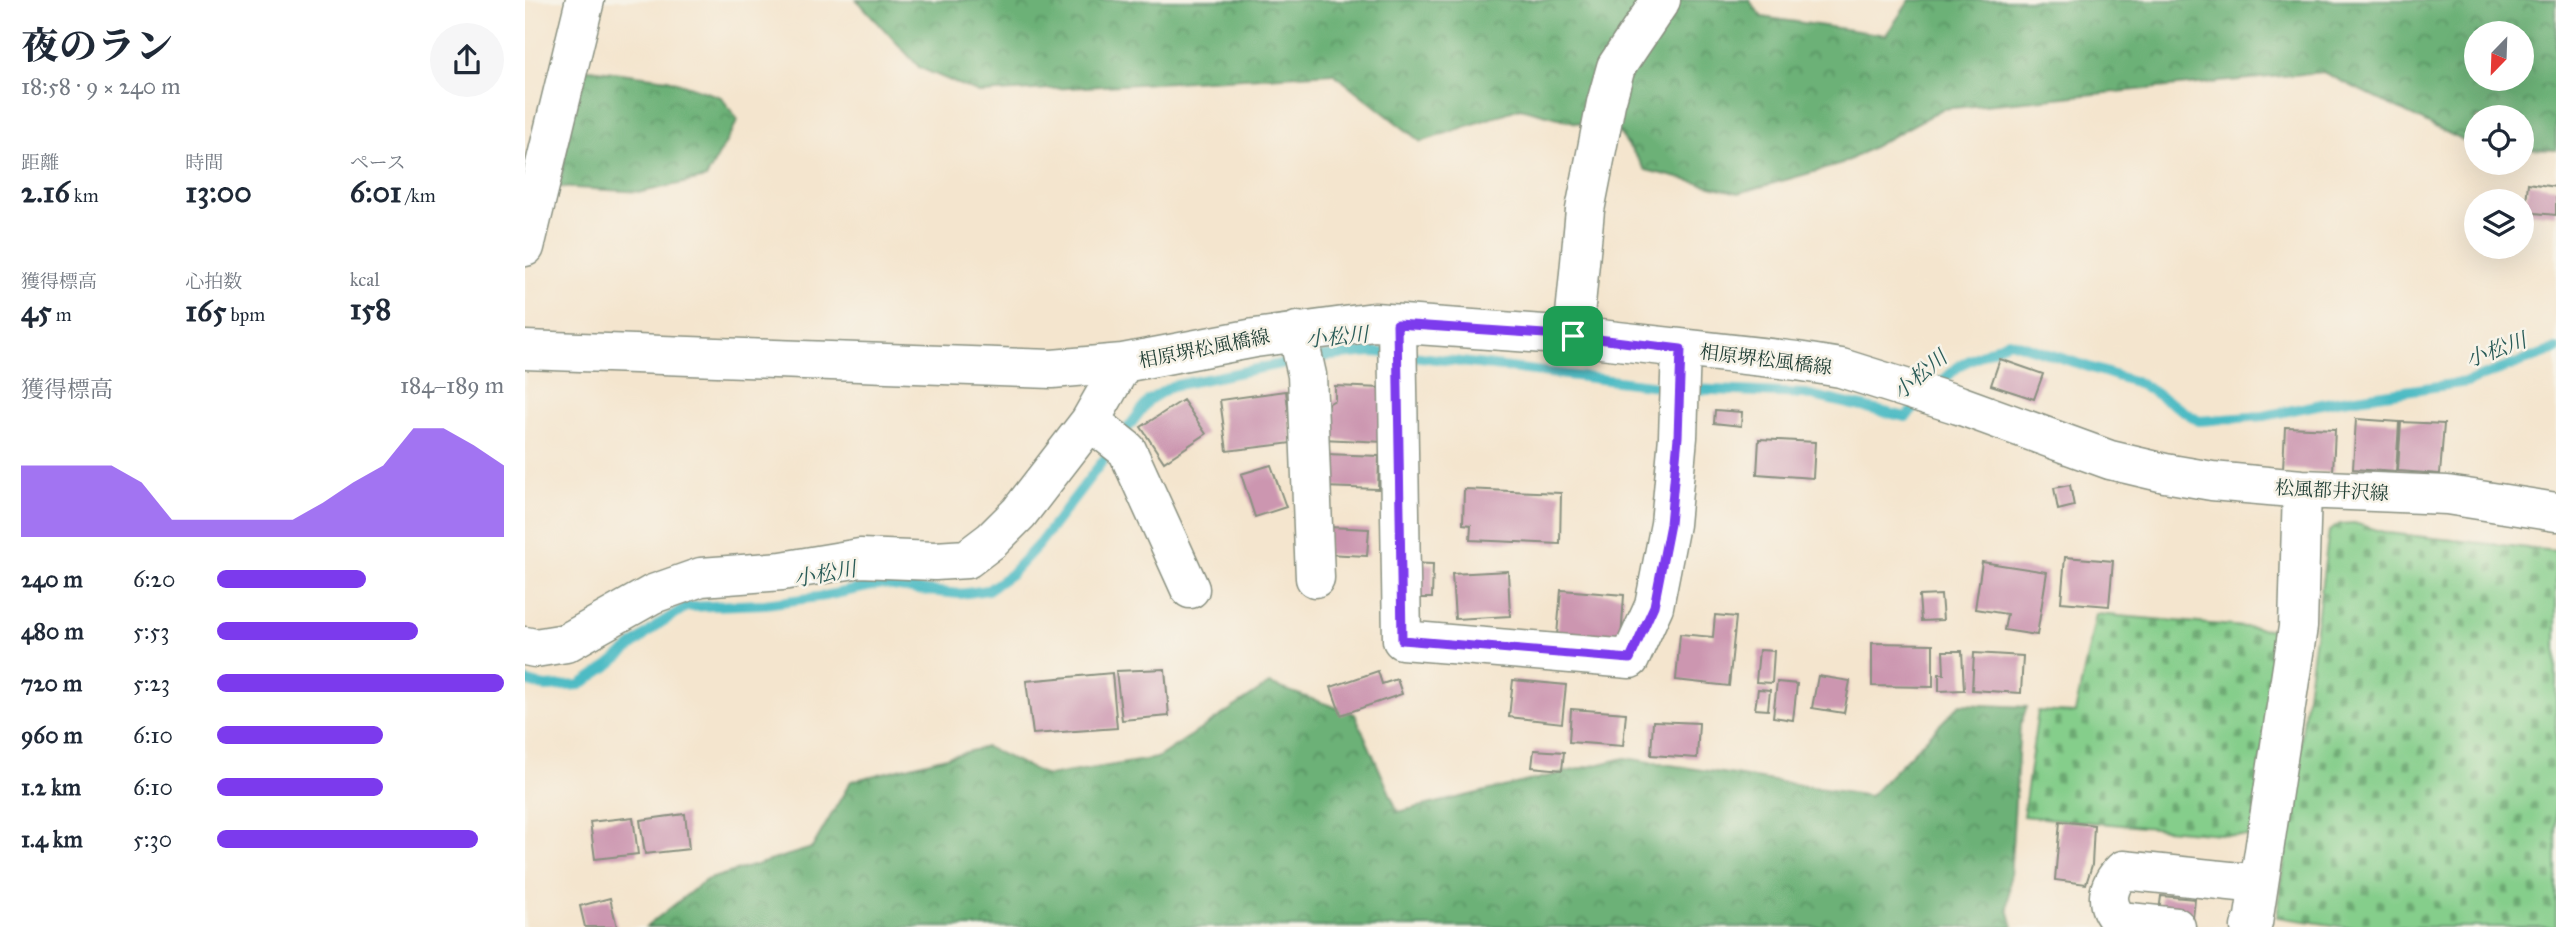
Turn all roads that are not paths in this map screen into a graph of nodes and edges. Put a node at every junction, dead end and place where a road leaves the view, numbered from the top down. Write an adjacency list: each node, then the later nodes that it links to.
1 (585, 0): 3 (street)
2 (1661, 0): 5 (street)
3 (531, 193): 4 (street)
4 (525, 247)
5 (1573, 336): 6 (street, 相原堺松風橋線); 10 (street, 相原堺松風橋線)
6 (1398, 348): 8 (street, 相原堺松風橋線); 10 (street)
7 (525, 350): 9 (street)
8 (1302, 353): 9 (street, 相原堺松風橋線); 15 (street)
9 (1123, 363): 12 (street, 相原堺松風橋線)
10 (1680, 375): 11 (street, 相原堺松風橋線)
11 (1959, 405): 13 (street, 松風都井沢線)
12 (1108, 434): 16 (street); 17 (street, 相原堺松風橋線)
13 (2302, 489): 14 (street, 松風都井沢線); 18 (street)
14 (2556, 512)
15 (1315, 578)
16 (1190, 590)
17 (525, 646)
18 (2259, 884): 19 (street); 20 (street)
19 (2176, 927)
20 (2250, 927)

